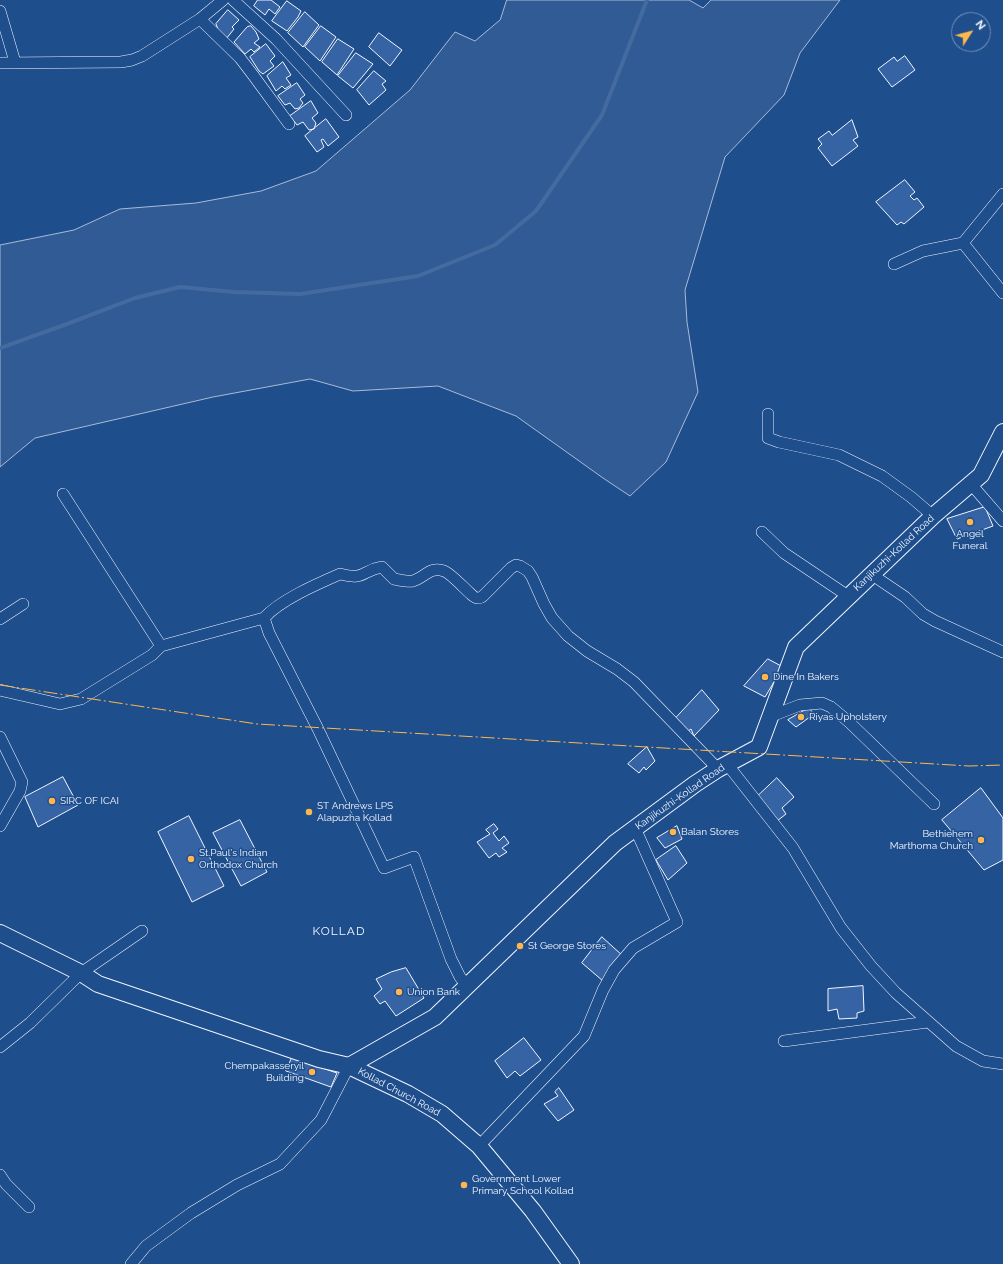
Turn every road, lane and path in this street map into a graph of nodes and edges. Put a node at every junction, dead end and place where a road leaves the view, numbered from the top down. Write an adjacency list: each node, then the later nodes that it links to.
1 (223, 0): 4 (street)
2 (233, 0): 7 (street)
3 (0, 11): 5 (street)
4 (200, 19): 5 (street); 8 (street)
5 (15, 62): 6 (street)
6 (0, 63)
7 (346, 115)
8 (289, 124)
9 (1003, 194): 10 (street)
10 (963, 242): 11 (street); 12 (street)
11 (894, 264)
12 (1003, 293)
13 (768, 414): 17 (street)
14 (1003, 432): 15 (main road, Kanjikuzhi-Kollad Road)
15 (971, 484): 17 (main road, Kanjikuzhi-Kollad Road); 18 (street)
16 (63, 494): 25 (street)
17 (933, 516): 20 (main road, Kanjikuzhi-Kollad Road)
18 (1003, 521)
19 (762, 532): 21 (street)
20 (871, 574): 21 (main road, Kanjikuzhi-Kollad Road); 26 (street)
21 (848, 596): 28 (main road, Kanjikuzhi-Kollad Road)
22 (23, 604): 24 (street)
23 (264, 618): 25 (street); 30 (street); 37 (street)
24 (0, 619)
25 (161, 646): 27 (street)
26 (1003, 652)
27 (0, 690)
28 (769, 717): 30 (main road, Kanjikuzhi-Kollad Road); 31 (street)
29 (0, 737): 32 (street)
30 (723, 767): 33 (main road, Kanjikuzhi-Kollad Road); 38 (street)
31 (934, 804)
32 (0, 826)
33 (635, 828): 37 (main road, Kanjikuzhi-Kollad Road); 43 (street)
34 (142, 931): 36 (street)
35 (0, 933): 36 (main road, Kollad Church Road)
36 (81, 974): 40 (street); 42 (main road, Kollad Church Road)
37 (467, 986): 42 (main road, Kanjikuzhi-Kollad Road)
38 (928, 1022): 39 (street); 41 (street)
39 (784, 1041)
40 (0, 1048)
41 (1003, 1064)
42 (349, 1066): 43 (main road, Kollad Church Road); 46 (street)
43 (479, 1146): 47 (main road, Kollad Church Road)
44 (0, 1175): 45 (street)
45 (29, 1207)
46 (131, 1264)
47 (571, 1264)

